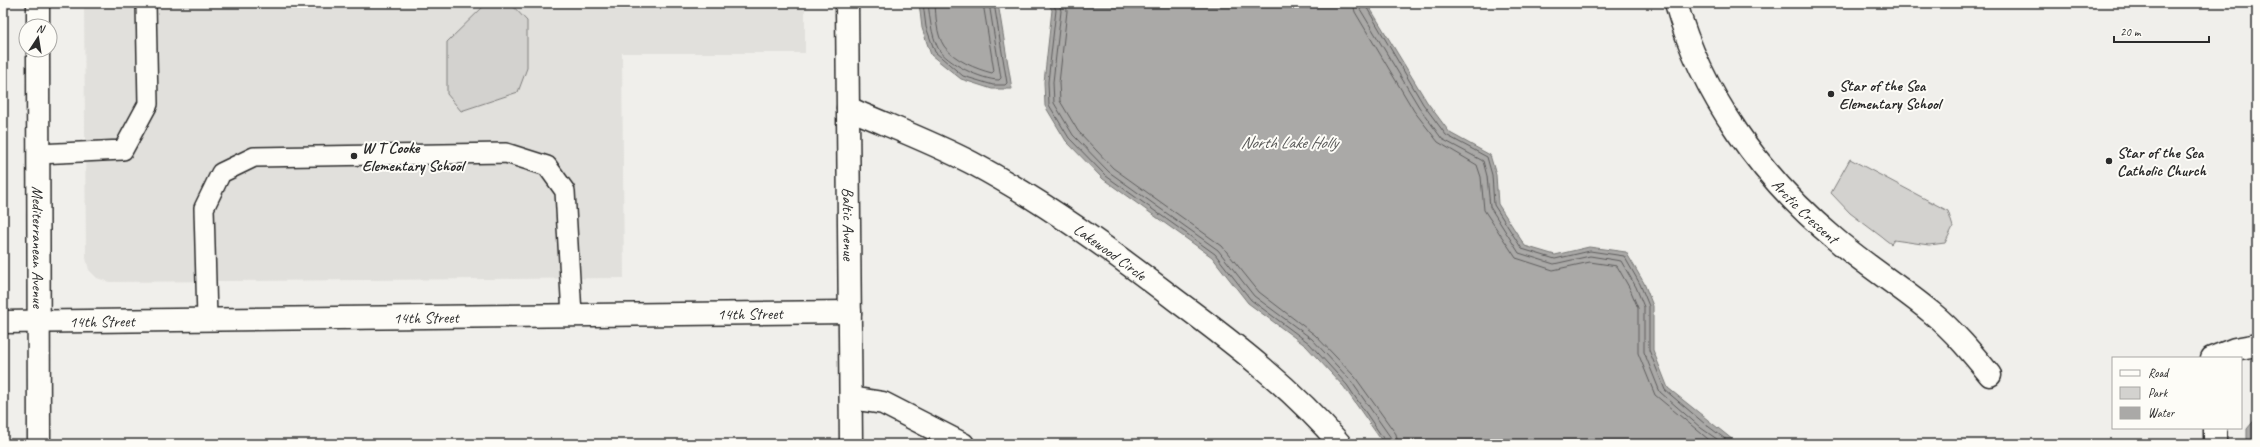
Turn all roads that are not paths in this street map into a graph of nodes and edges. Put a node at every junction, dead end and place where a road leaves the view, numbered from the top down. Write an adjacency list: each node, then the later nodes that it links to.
1 (38, 3): 5 (street)
2 (146, 3): 8 (lane)
3 (847, 3): 7 (street, Baltic Avenue)
4 (1676, 3): 16 (street, Arctic Crescent)
5 (38, 18)
6 (38, 58): 8 (street, Mediterranean Avenue)
7 (848, 108): 9 (street, Baltic Avenue); 22 (street, Lakewood Circle)
8 (38, 154): 13 (street, Mediterranean Avenue)
9 (850, 312): 10 (street, 14th Street); 17 (street, Baltic Avenue)
10 (572, 315): 11 (street, 14th Street); 11 (lane)
11 (207, 320): 13 (street, 14th Street)
12 (3, 322): 13 (street, 14th Street)
13 (39, 322): 19 (street, Mediterranean Avenue)
14 (2257, 345): 15 (street)
15 (2215, 357)
16 (1990, 375)
17 (851, 398): 20 (street, Baltic Avenue); 21 (street)
18 (2215, 429): 23 (street)
19 (39, 444)
20 (851, 444)
21 (963, 444)
22 (1340, 444)
23 (2215, 444)

